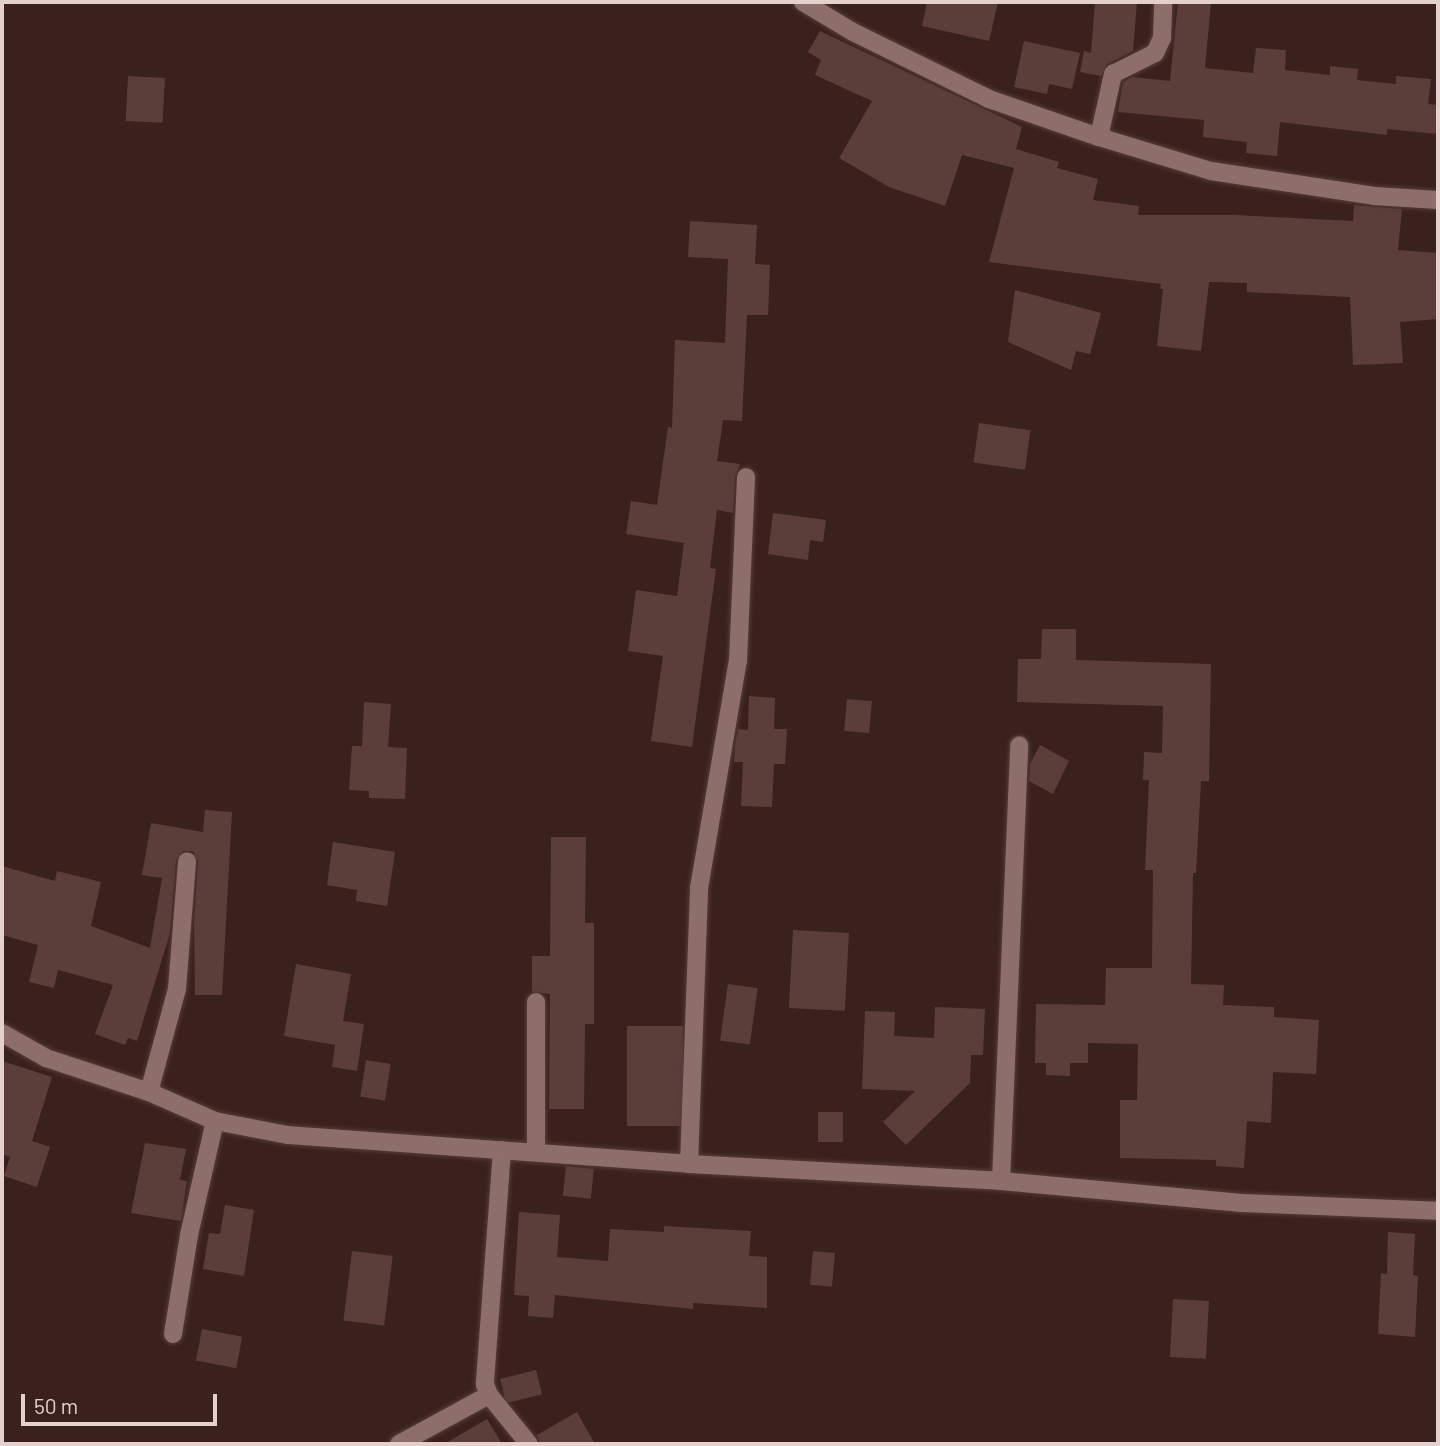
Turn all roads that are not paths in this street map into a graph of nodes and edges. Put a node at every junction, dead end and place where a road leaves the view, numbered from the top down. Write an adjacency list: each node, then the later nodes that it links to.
1 (803, 2): 3 (street)
2 (1163, 2): 3 (street)
3 (1099, 137): 4 (street)
4 (1438, 200)
5 (746, 477): 14 (street)
6 (1019, 745): 15 (street)
7 (187, 861): 10 (street)
8 (536, 1002): 13 (street)
9 (2, 1033): 10 (street)
10 (149, 1092): 11 (street)
11 (215, 1121): 12 (street); 17 (street)
12 (502, 1150): 13 (street); 18 (street)
13 (536, 1152): 14 (street)
14 (689, 1164): 15 (street)
15 (1001, 1181): 16 (street)
16 (1438, 1211)
17 (173, 1334)
18 (489, 1395): 19 (street); 20 (street)
19 (399, 1444)
20 (529, 1444)

